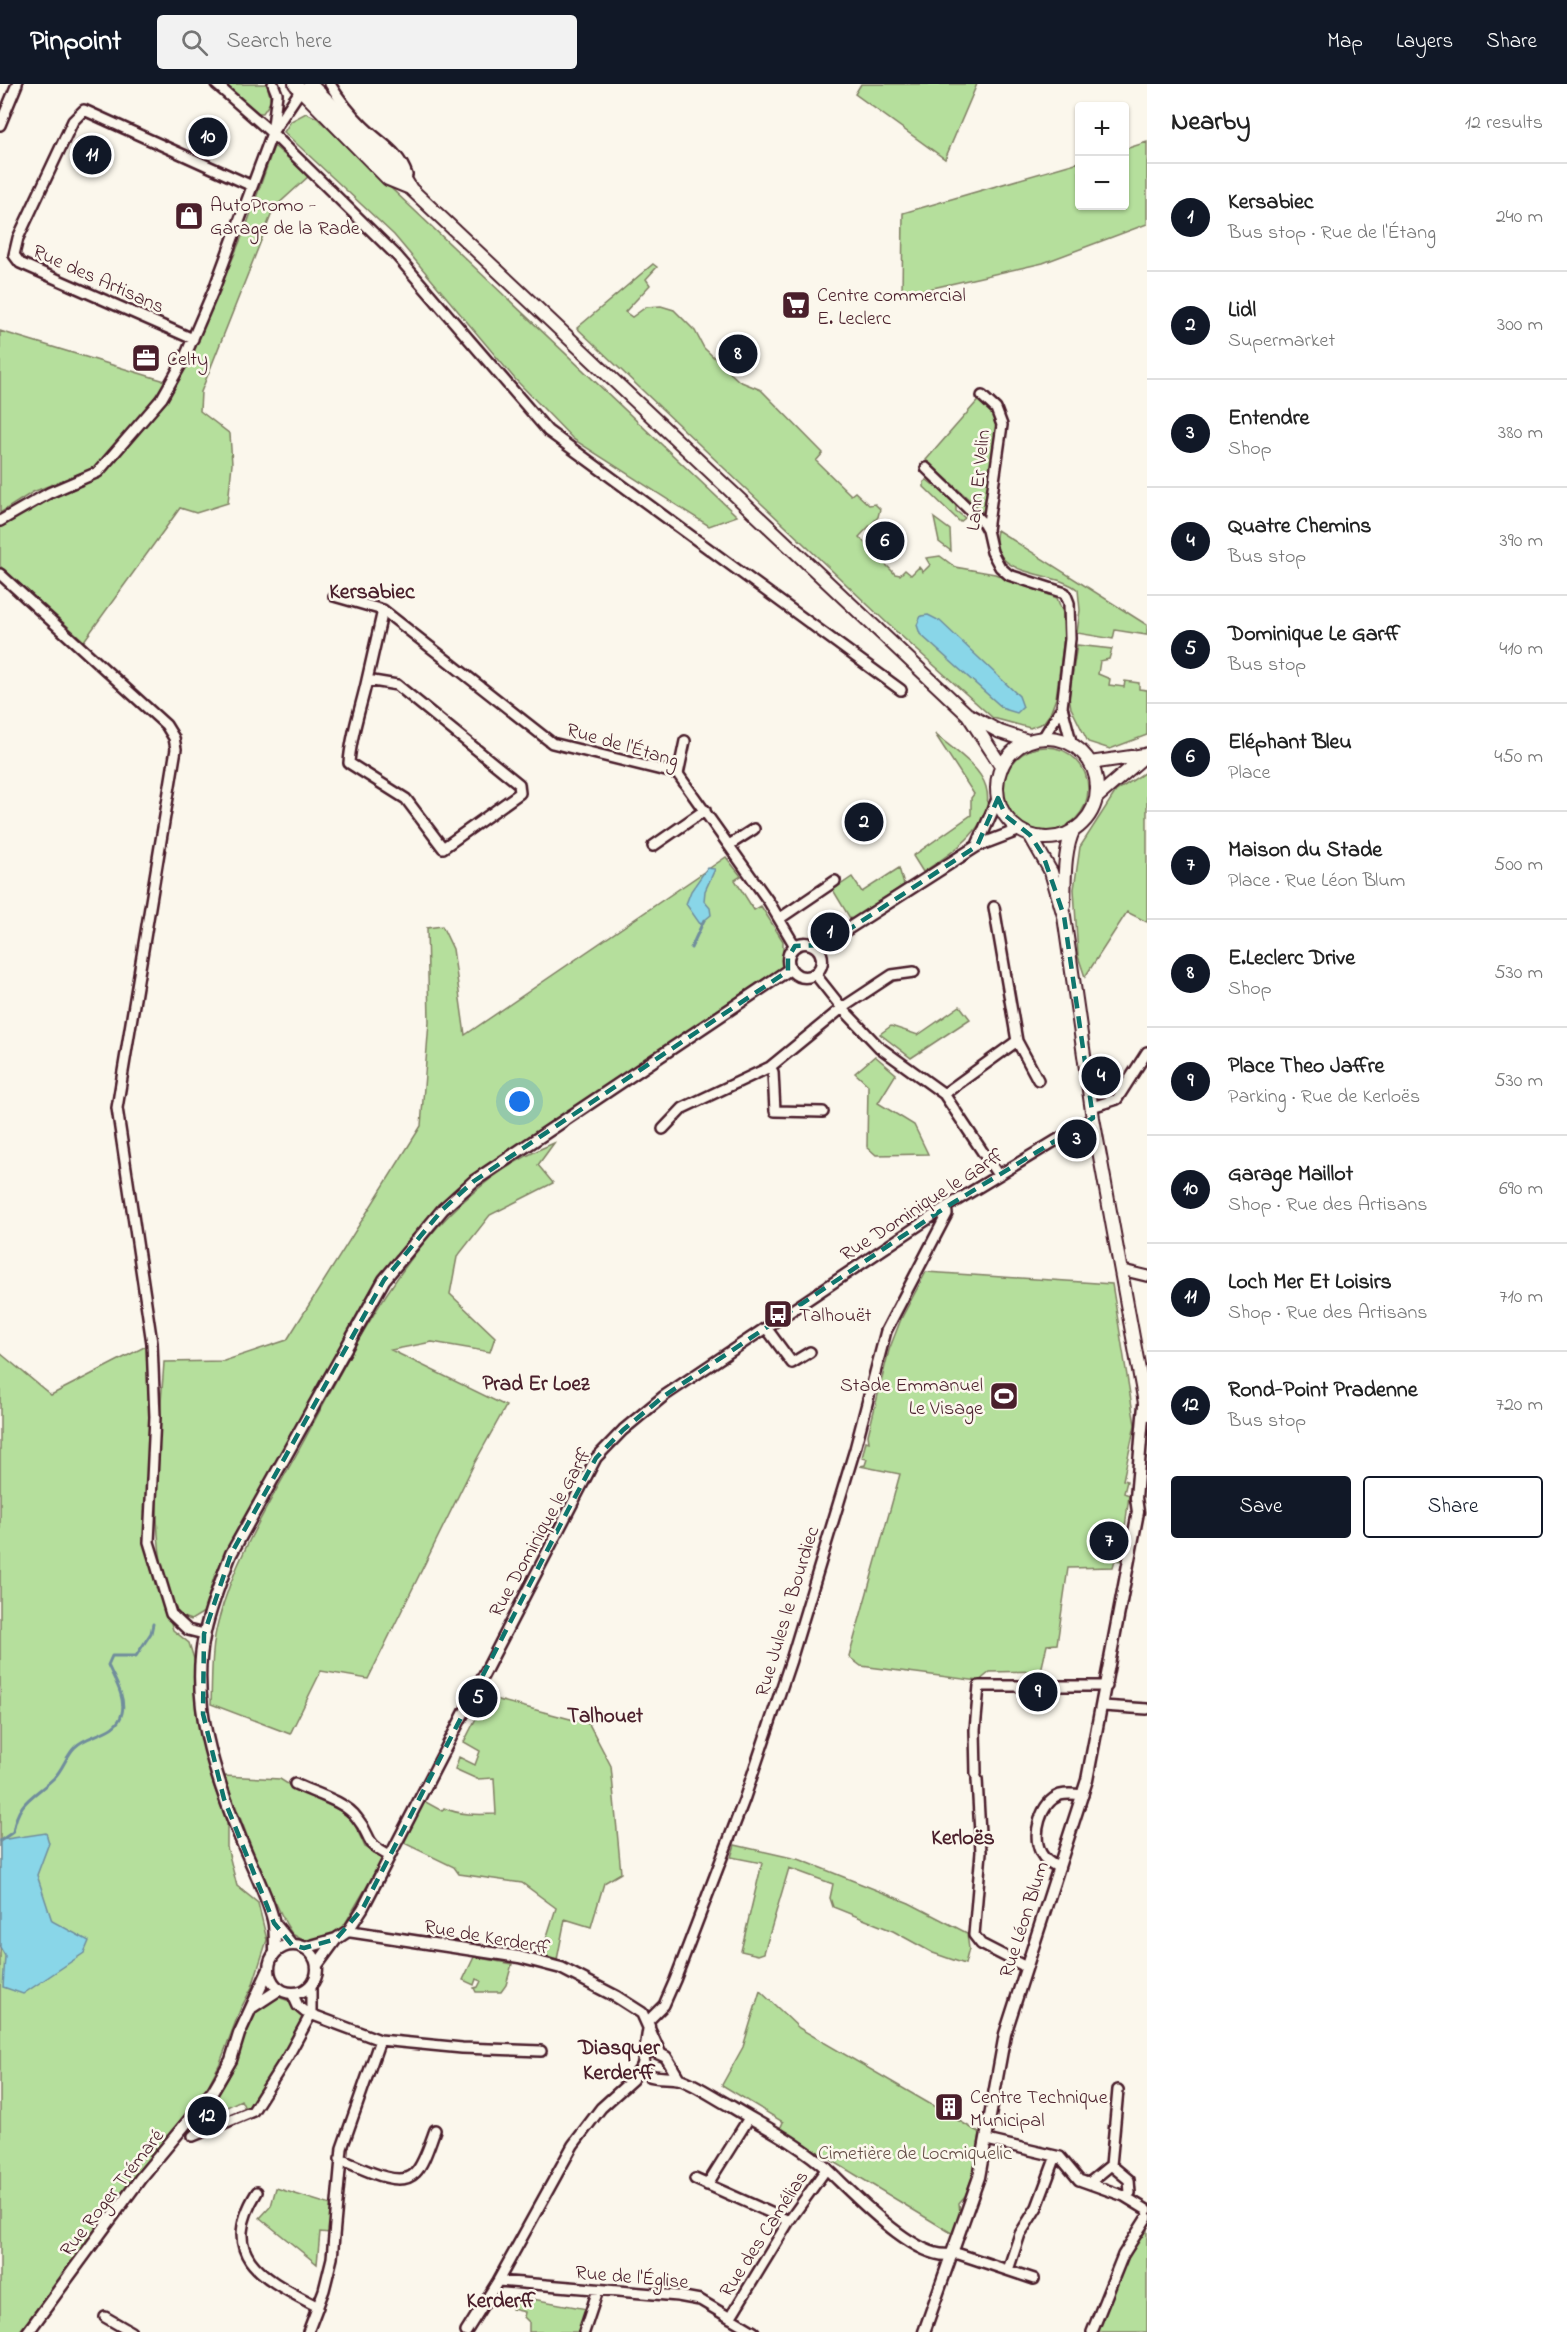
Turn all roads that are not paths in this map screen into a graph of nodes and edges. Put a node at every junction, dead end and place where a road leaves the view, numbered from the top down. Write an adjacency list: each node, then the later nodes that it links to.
1 (18, 84): 7 (street)
2 (216, 84): 8 (street)
3 (273, 84): 6 (street)
4 (301, 84): 6 (street); 8 (street); 10 (main road)
5 (330, 84): 10 (street)
6 (277, 94): 8 (street)
7 (0, 125)
8 (272, 133): 9 (street); 20 (street)
9 (252, 186): 11 (street); 11 (street, Rue des Artisans)
10 (411, 189): 22 (main road)
11 (193, 339): 14 (street)
12 (982, 396): 15 (street, Lann Er Velin)
13 (926, 468): 15 (street)
14 (0, 521)
15 (987, 530): 21 (street, Lann Er Velin)
16 (0, 573): 68 (street)
17 (334, 596): 18 (street)
18 (383, 610): 19 (street); 30 (street, Rue de l'Étang)
19 (367, 680): 19 (street)
20 (901, 690)
21 (1062, 707): 23 (street); 26 (street)
22 (968, 715): 25 (main road); 29 (main road)
23 (1043, 738): 25 (main road); 26 (main road)
24 (685, 741): 30 (street)
25 (1028, 741): 29 (main road)
26 (1072, 745): 28 (main road)
27 (1146, 754): 28 (main road); 32 (main road)
28 (1090, 763): 32 (main road)
29 (1002, 766): 31 (main road)
30 (678, 774): 33 (street, Rue de l'Étang)
31 (998, 798): 36 (main road); 39 (street)
32 (1096, 798): 35 (main road)
33 (705, 810): 37 (street, Rue de l'Étang); 38 (street)
34 (754, 829): 37 (street)
35 (1074, 829): 36 (main road); 42 (main road)
36 (1025, 832): 39 (street); 42 (main road)
37 (729, 845): 43 (street, Rue de l'Étang)
38 (653, 846)
39 (977, 846): 45 (street)
40 (835, 881): 43 (street)
41 (994, 907): 50 (street)
42 (1064, 916): 56 (main road)
43 (779, 919): 44 (street, Rue de l'Étang)
44 (795, 946): 45 (street); 46 (street)
45 (818, 948): 48 (street)
46 (790, 969): 48 (street); 68 (street)
47 (914, 972): 49 (street)
48 (815, 974): 49 (street)
49 (842, 1008): 52 (street); 54 (street)
50 (1017, 1041): 53 (street); 54 (street)
51 (1147, 1052): 56 (street, Rue Dominique le Garff)
52 (770, 1067): 55 (street); 57 (street)
53 (1038, 1080)
54 (944, 1094): 58 (street)
55 (823, 1112)
56 (1094, 1112): 58 (street, Rue Dominique le Garff); 60 (main road)
57 (663, 1129)
58 (998, 1175): 59 (street, Rue Dominique le Garff)
59 (946, 1207): 62 (street, Rue Dominique le Garff); 90 (street, Rue Jules le Bourdiec)
60 (1122, 1270): 61 (street); 64 (main road)
61 (1147, 1276)
62 (767, 1329): 63 (street); 74 (street, Rue Dominique le Garff)
63 (810, 1352)
64 (1144, 1401): 65 (main road); 66 (street, Rue Léon Blum)
65 (1147, 1414)
66 (1142, 1487): 67 (street, Rue Léon Blum)
67 (1142, 1509): 69 (street, Rue Léon Blum)
68 (204, 1634): 76 (street)
69 (1107, 1686): 70 (street, Rue Léon Blum); 83 (street)
70 (1103, 1706): 71 (street); 73 (street, Rue Léon Blum)
71 (1147, 1709)
72 (295, 1784): 74 (street)
73 (1083, 1795): 75 (street, Rue Léon Blum); 75 (street)
74 (390, 1856): 77 (street, Rue Dominique le Garff)
75 (1059, 1868): 83 (street, Rue Léon Blum)
76 (274, 1923): 79 (street); 81 (street)
77 (348, 1931): 78 (street); 90 (street, Rue de Kerderff)
78 (336, 1939): 80 (street); 82 (street)
79 (292, 1945): 80 (street); 81 (street)
80 (304, 1948): 82 (street)
81 (275, 1952): 84 (street)
82 (317, 1965): 85 (street)
83 (1026, 1967): 103 (street, Rue Léon Blum)
84 (269, 1969): 86 (street); 88 (street, Rue Roger Trémaré)
85 (311, 1986): 87 (street); 89 (street)
86 (280, 1989): 87 (street); 88 (street)
87 (292, 1993): 89 (street)
88 (251, 2008): 124 (street, Rue Roger Trémaré)
89 (311, 2014): 91 (street); 102 (street, Rue Roger Trémaré)
90 (649, 2024): 93 (street, Rue de Kerderff); 94 (street)
91 (380, 2040): 92 (street); 105 (street)
92 (541, 2051)
93 (660, 2053): 94 (street); 95 (street)
94 (644, 2061): 96 (street); 98 (street)
95 (668, 2065): 96 (street); 97 (street)
96 (654, 2076): 97 (street); 98 (street)
97 (679, 2079): 100 (street)
98 (632, 2080): 119 (street)
99 (1118, 2090): 106 (street)
100 (749, 2118): 107 (street); 110 (street)
101 (435, 2130): 105 (street)
102 (193, 2136)
103 (987, 2140): 104 (street); 116 (street, Rue Léon Blum)
104 (1056, 2156): 109 (street); 117 (street)
105 (340, 2159): 121 (street)
106 (1111, 2165): 109 (street); 112 (street)
107 (827, 2168): 115 (street, Rue des Camélias); 116 (street)
108 (695, 2180): 110 (street)
109 (1089, 2183): 112 (street)
110 (707, 2185): 115 (street)
111 (257, 2192): 121 (street)
112 (1124, 2196): 113 (street)
113 (1147, 2210)
114 (1147, 2217): 131 (street)
115 (789, 2221): 123 (street, Rue des Camélias)
116 (952, 2254): 117 (street); 130 (street, Rue Léon Blum)
117 (1008, 2270): 118 (street)
118 (1034, 2279)
119 (498, 2281): 120 (street, Rue de l'Église); 127 (street)
120 (598, 2290): 123 (street, Rue de l'Église); 128 (street)
121 (318, 2307): 126 (street)
122 (105, 2317): 125 (street)
123 (730, 2318): 129 (street, Rue de l'Église)
124 (28, 2332)
125 (131, 2332)
126 (308, 2332)
127 (466, 2332)
128 (584, 2332)
129 (754, 2332)
130 (924, 2332)
131 (1092, 2332)

